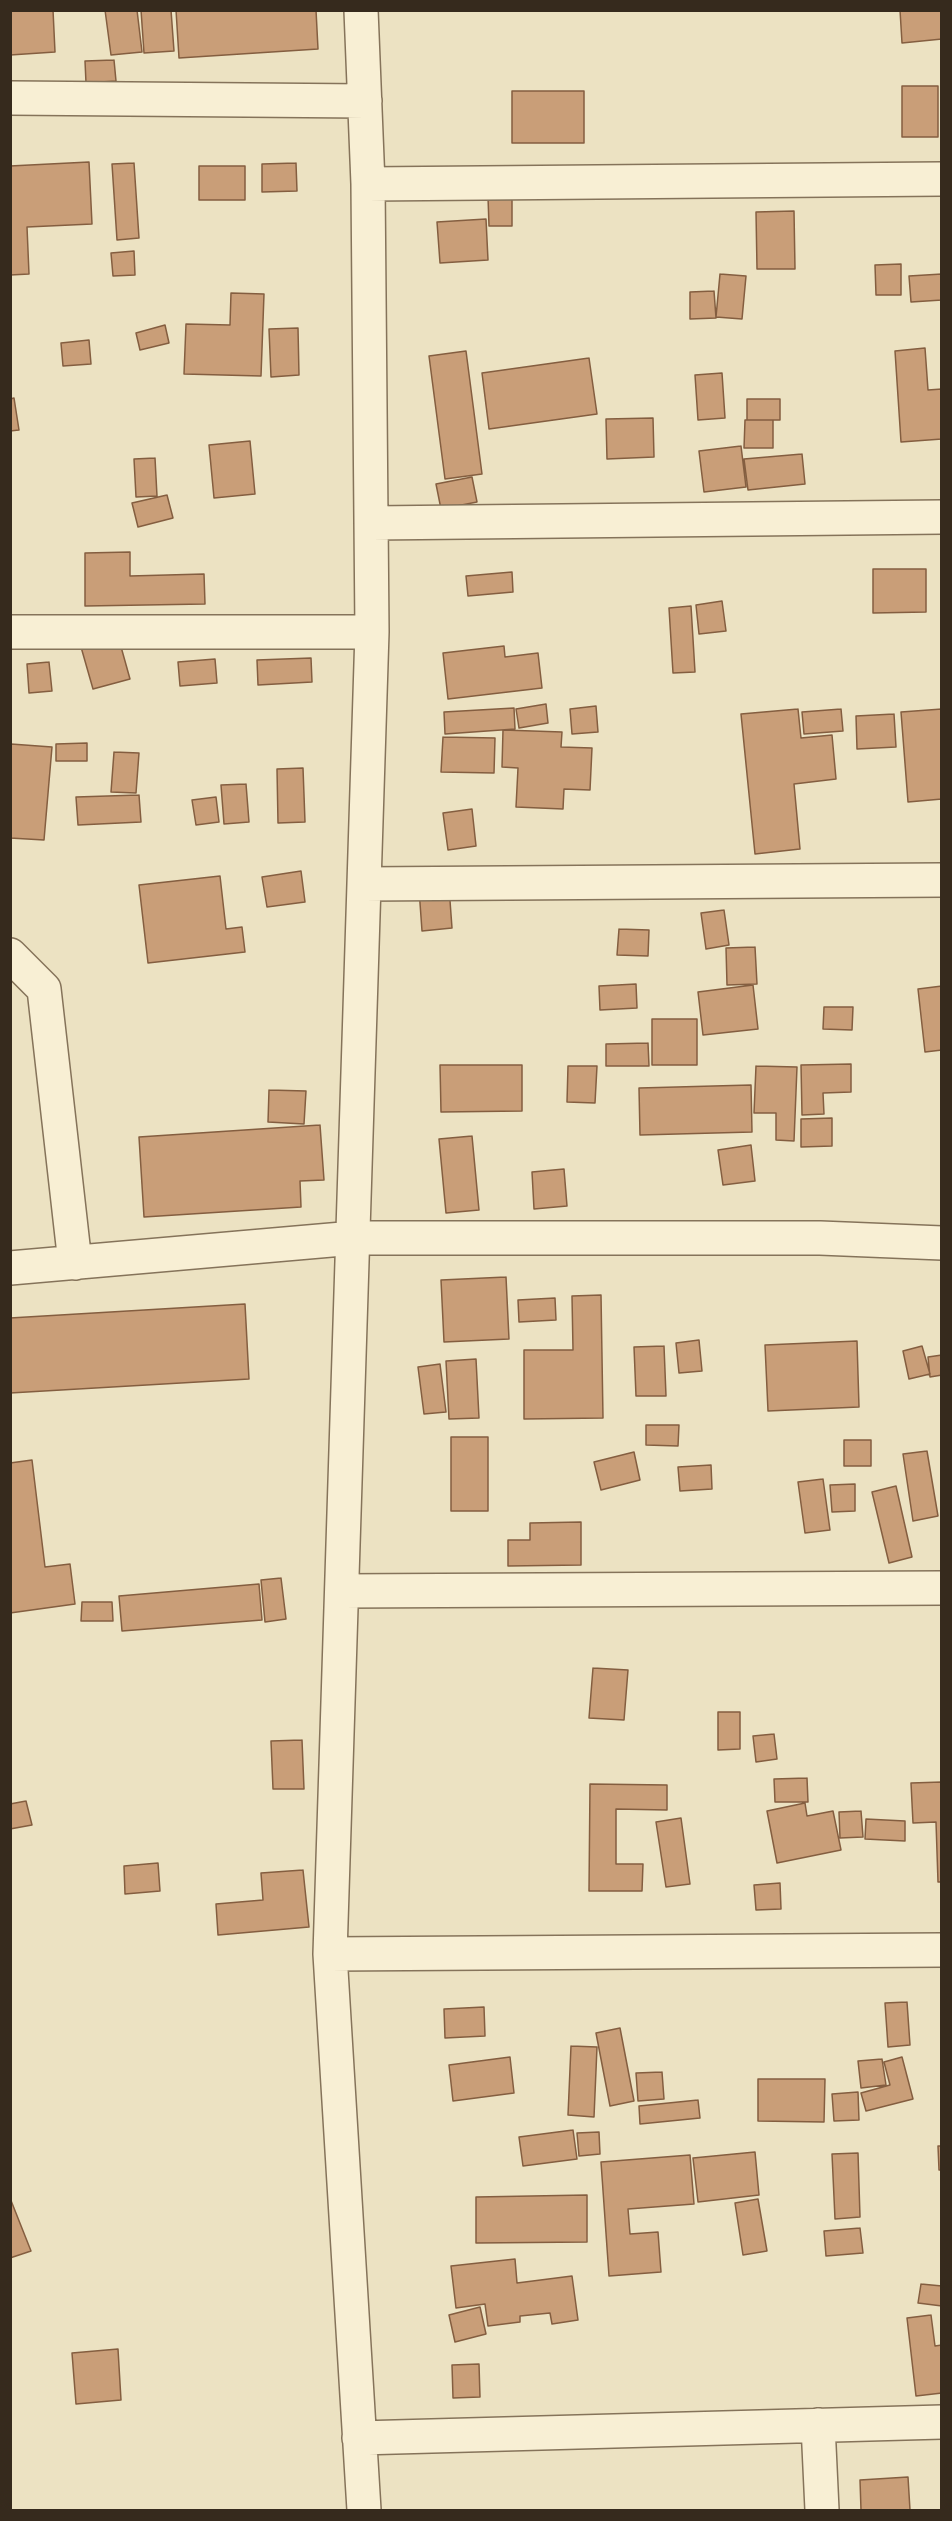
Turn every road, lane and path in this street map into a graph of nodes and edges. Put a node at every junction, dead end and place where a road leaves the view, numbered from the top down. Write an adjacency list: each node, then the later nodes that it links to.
1 (361, 10): 3 (street)
2 (10, 98): 3 (street)
3 (364, 101): 5 (street)
4 (942, 179): 5 (street)
5 (368, 184): 7 (street)
6 (942, 517): 7 (street)
7 (372, 523): 9 (street)
8 (10, 632): 9 (street)
9 (372, 632): 11 (street)
10 (942, 880): 11 (street)
11 (364, 884): 13 (street)
12 (10, 955): 15 (street)
13 (354, 1238): 14 (street); 15 (street); 18 (street)
14 (942, 1243)
15 (75, 1263): 16 (street)
16 (10, 1268)
17 (942, 1588): 18 (street)
18 (342, 1591): 20 (street)
19 (942, 1950): 20 (street)
20 (330, 1954): 23 (street)
21 (942, 2422): 22 (street)
22 (818, 2425): 23 (street); 25 (street)
23 (359, 2438): 24 (street)
24 (364, 2511)
25 (822, 2511)

